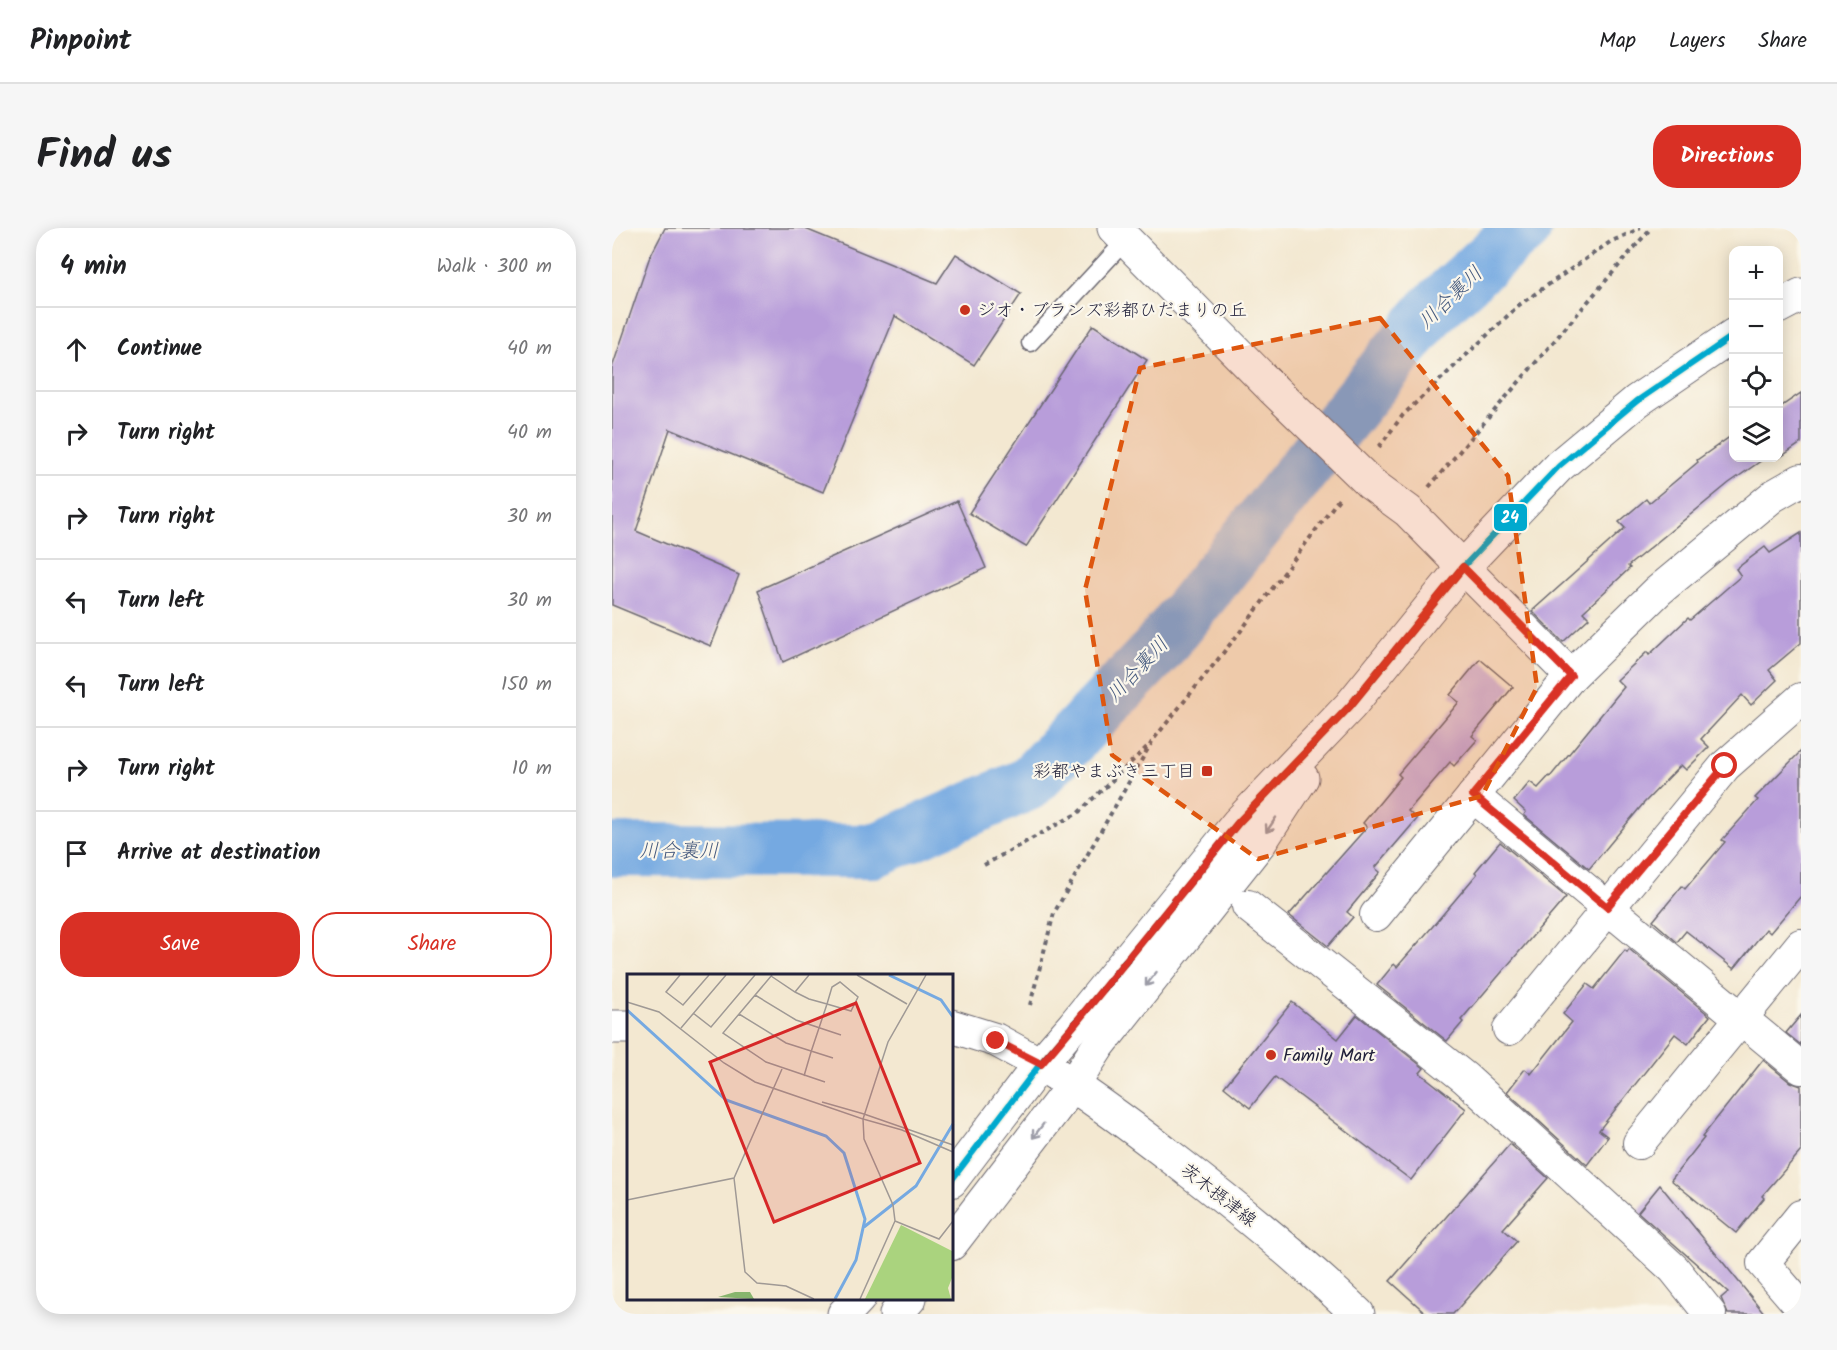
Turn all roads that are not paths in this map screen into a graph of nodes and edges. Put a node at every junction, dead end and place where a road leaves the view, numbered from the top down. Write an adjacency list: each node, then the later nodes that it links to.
1 (1120, 234): 5 (lane); 7 (street, bridge)
2 (1801, 295): 3 (street)
3 (1783, 305)
4 (1729, 338): 7 (street)
5 (1030, 343)
6 (1801, 480): 8 (street)
7 (1463, 567): 8 (street); 10 (street)
8 (1571, 676): 11 (street)
9 (1801, 699): 13 (street)
10 (1350, 706): 19 (street); 21 (street, one-way to 21)
11 (1473, 795): 13 (street); 14 (street)
12 (1248, 906): 32 (street)
13 (1607, 907): 16 (street); 18 (street)
14 (1376, 915)
15 (1801, 945): 16 (street)
16 (1741, 1019): 20 (street); 22 (street)
17 (952, 1026): 19 (street, 茨木摂津線)
18 (1509, 1029)
19 (1041, 1064): 21 (street, 茨木摂津線); 23 (street)
20 (1801, 1068)
21 (1073, 1084): 25 (street, one-way to 25); 31 (street, 茨木摂津線)
22 (1639, 1143)
23 (952, 1180)
24 (1801, 1216): 28 (street)
25 (952, 1243)
26 (858, 1299): 29 (street)
27 (909, 1299): 30 (street)
28 (1801, 1306)
29 (844, 1314)
30 (896, 1314)
31 (1358, 1314)
32 (1710, 1314)

